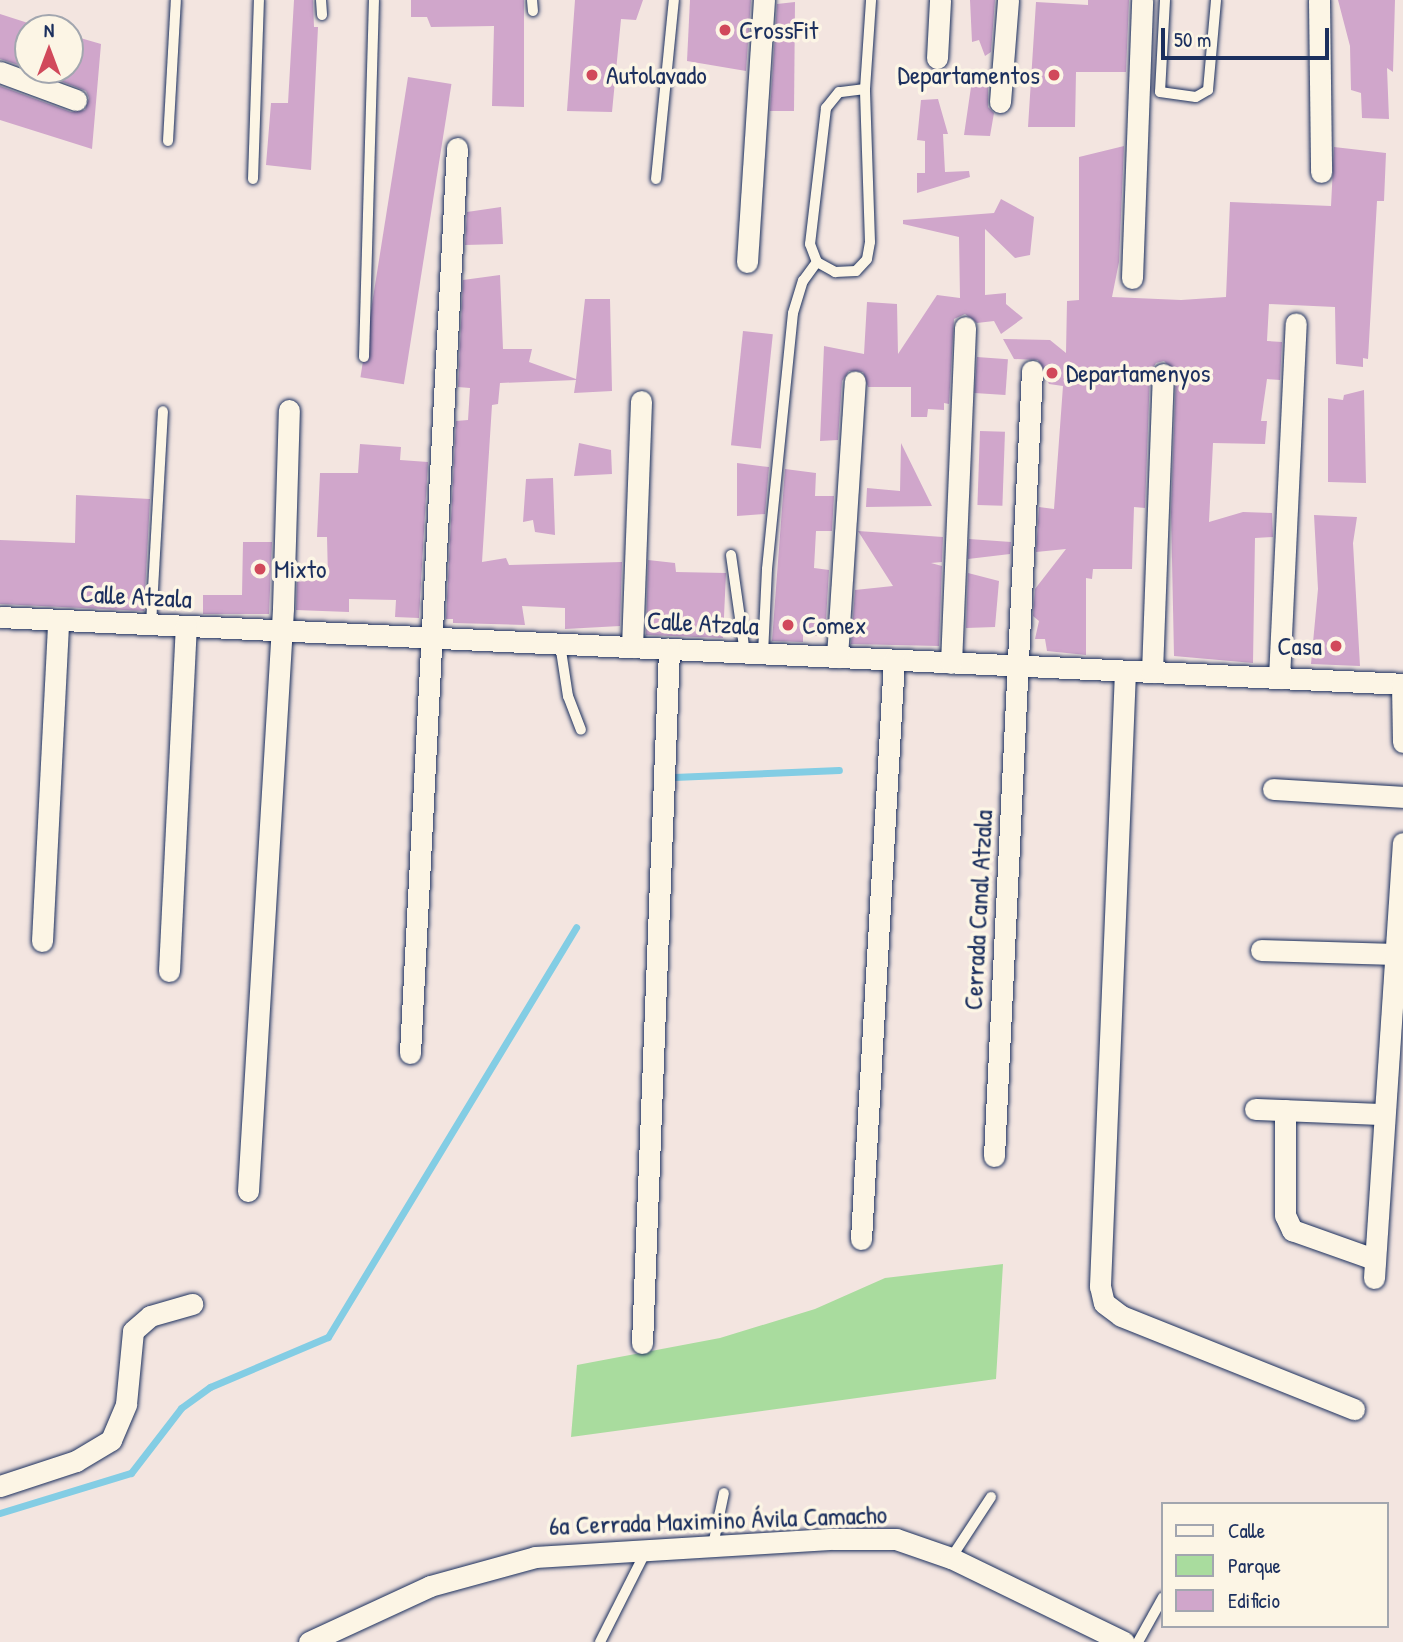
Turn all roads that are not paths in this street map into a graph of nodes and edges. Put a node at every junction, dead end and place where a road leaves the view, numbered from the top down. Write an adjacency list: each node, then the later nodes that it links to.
1 (176, 0): 20 (lane)
2 (259, 0): 23 (lane)
3 (321, 0): 14 (lane)
4 (374, 0): 30 (lane)
5 (674, 0): 24 (lane)
6 (764, 0): 25 (street)
7 (871, 0): 17 (lane)
8 (940, 0): 15 (street)
9 (1008, 0): 19 (street)
10 (1142, 0): 27 (street)
11 (1165, 0): 12 (lane)
12 (1216, 0)
13 (1319, 0): 22 (street)
14 (322, 15)
15 (937, 58)
16 (0, 72): 18 (street)
17 (865, 89): 26 (lane); 26 (lane)
18 (76, 100)
19 (1000, 102)
20 (168, 141)
21 (457, 148): 43 (street)
22 (1321, 172)
23 (253, 179)
24 (656, 179)
25 (747, 262)
26 (817, 262): 47 (lane)
27 (1132, 278)
28 (1296, 323): 54 (street)
29 (965, 327): 50 (street)
30 (364, 357)
31 (1032, 370): 51 (street, Cerrada Canal Atzala)
32 (1163, 374): 53 (street)
33 (855, 382): 48 (street)
34 (641, 401): 45 (street)
35 (289, 410): 42 (street)
36 (163, 411): 40 (lane)
37 (731, 555): 47 (lane)
38 (0, 617): 39 (street, Calle Atzala)
39 (58, 620): 40 (street, Calle Atzala); 61 (street)
40 (151, 625): 41 (street, Calle Atzala)
41 (186, 626): 42 (street, Calle Atzala); 64 (street)
42 (281, 631): 43 (street, Calle Atzala); 70 (street)
43 (434, 638): 44 (street, Calle Atzala); 65 (street)
44 (559, 644): 45 (street, Calle Atzala); 56 (lane)
45 (632, 647): 46 (street, Calle Atzala)
46 (669, 649): 47 (street, Calle Atzala); 73 (street)
47 (754, 653): 48 (street, Calle Atzala)
48 (837, 657): 49 (street, Calle Atzala)
49 (894, 660): 50 (street, Calle Atzala); 71 (street)
50 (951, 663): 51 (street, Calle Atzala)
51 (1015, 666): 52 (street, Calle Atzala); 69 (street, Cerrada Canal Atzala)
52 (1125, 671): 53 (street, Calle Atzala); 74 (street)
53 (1152, 672): 54 (street, Calle Atzala)
54 (1279, 678): 55 (street, Calle Atzala)
55 (1402, 684): 57 (street)
56 (581, 730)
57 (1403, 742)
58 (1273, 789): 59 (street)
59 (1403, 797)
60 (1403, 843): 63 (street)
61 (42, 941)
62 (1261, 950): 63 (street)
63 (1394, 954): 68 (street)
64 (169, 971)
65 (410, 1053)
66 (1255, 1109): 67 (street)
67 (1285, 1110): 68 (street); 68 (street)
68 (1382, 1114)
69 (994, 1156)
70 (248, 1191)
71 (861, 1239)
72 (192, 1304): 75 (street)
73 (642, 1343)
74 (1354, 1409)
75 (0, 1486)
76 (724, 1493): 78 (lane)
77 (991, 1497): 80 (lane)
78 (713, 1545): 79 (street, 6a Cerrada Maximino Ávila Camacho); 80 (street, 6a Cerrada Maximino Ávila Camacho)
79 (647, 1548): 82 (street, 6a Cerrada Maximino Ávila Camacho); 83 (lane)
80 (951, 1558): 84 (street, 6a Cerrada Maximino Ávila Camacho)
81 (1162, 1599): 85 (lane)
82 (309, 1642)
83 (600, 1642)
84 (1124, 1642)
85 (1138, 1642)

